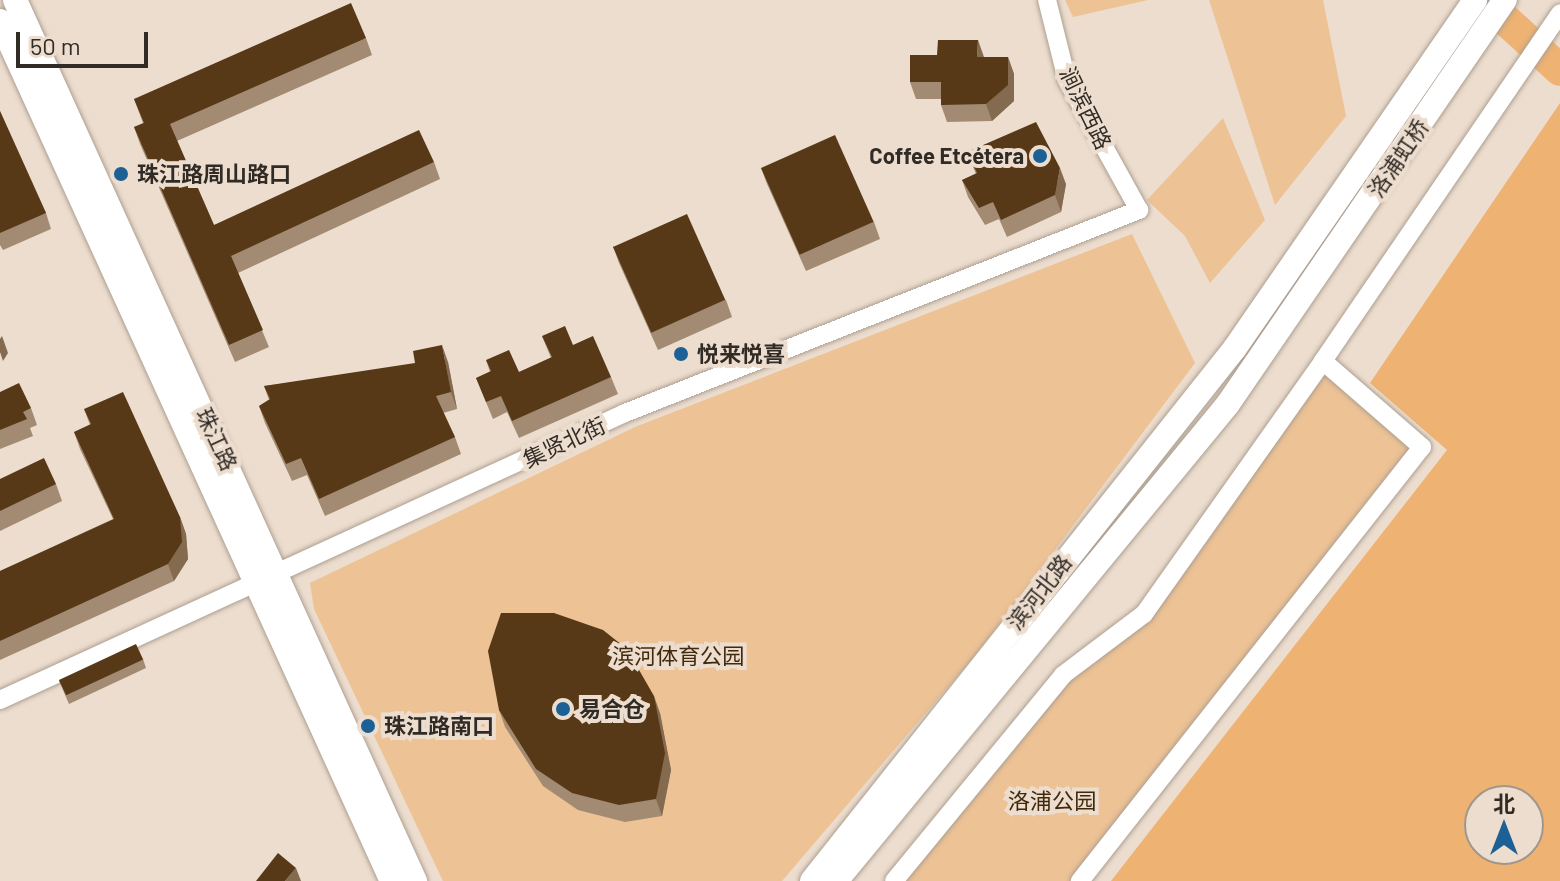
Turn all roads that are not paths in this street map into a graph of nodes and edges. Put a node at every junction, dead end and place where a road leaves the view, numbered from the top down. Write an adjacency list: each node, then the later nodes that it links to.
1 (15, 0): 11 (main road, 珠江路)
2 (1047, 0): 7 (street, 涧滨西路)
3 (1475, 0): 8 (main road, 洛浦虹桥)
4 (1505, 0): 9 (main road, 洛浦虹桥)
5 (1560, 13): 10 (street)
6 (0, 21): 11 (main road, 珠江路)
7 (1139, 210): 11 (street, 集贤北街)
8 (1266, 303): 15 (main road, 滨河北路)
9 (1292, 316): 16 (main road, 滨河北路)
10 (1323, 361): 17 (street); 18 (street)
11 (270, 578): 12 (street, 集贤北街); 13 (main road, 珠江路); 14 (main road, 珠江路)
12 (0, 700)
13 (392, 881)
14 (415, 881)
15 (812, 881)
16 (836, 881)
17 (894, 881)
18 (1080, 881)

